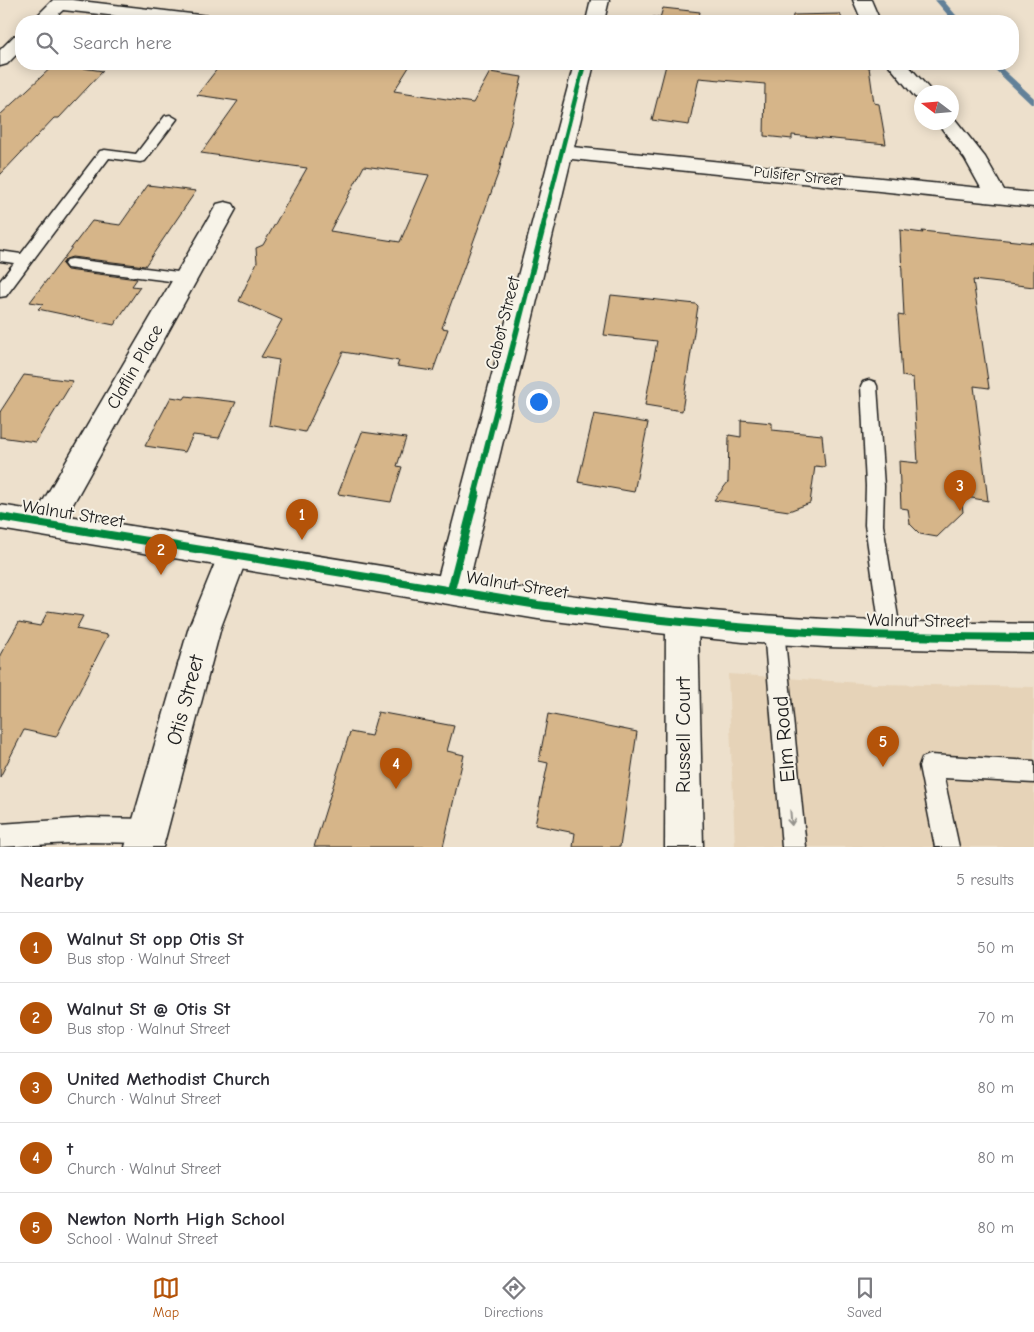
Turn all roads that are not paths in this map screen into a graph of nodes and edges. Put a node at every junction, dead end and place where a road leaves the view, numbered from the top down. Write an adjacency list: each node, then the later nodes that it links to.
1 (600, 0): 6 (street)
2 (862, 0): 7 (street)
3 (61, 2): 4 (street); 5 (street)
4 (47, 15)
5 (162, 15)
6 (596, 15)
7 (868, 15)
8 (15, 46): 9 (street)
9 (0, 60)
10 (580, 70): 15 (street, Cabot Street)
11 (902, 70): 12 (street)
12 (915, 85)
13 (170, 119): 20 (lane)
14 (952, 130): 16 (street)
15 (562, 152): 16 (street, Pulsifer Street); 28 (street, Cabot Street)
16 (994, 196): 17 (street, Pulsifer Street)
17 (1034, 200)
18 (225, 209): 22 (street, Claflin Place)
19 (0, 256): 20 (lane)
20 (25, 260): 23 (lane)
21 (72, 264): 22 (lane)
22 (186, 278): 26 (street, Claflin Place)
23 (0, 292)
24 (869, 386): 31 (lane)
25 (0, 517): 26 (street, Walnut Street)
26 (46, 524): 27 (street, Walnut Street)
27 (233, 555): 28 (street, Walnut Street); 35 (street, Otis Street)
28 (450, 590): 29 (street, Walnut Street)
29 (682, 622): 30 (street, Walnut Street); 36 (street, Russell Court)
30 (774, 630): 31 (street, Walnut Street); 37 (lane, Elm Road, one-way to 37)
31 (891, 636): 32 (street, Walnut Street)
32 (1034, 638)
33 (1034, 772): 38 (lane)
34 (0, 836): 35 (lane)
35 (147, 839)
36 (684, 847)
37 (794, 847)
38 (947, 847)

